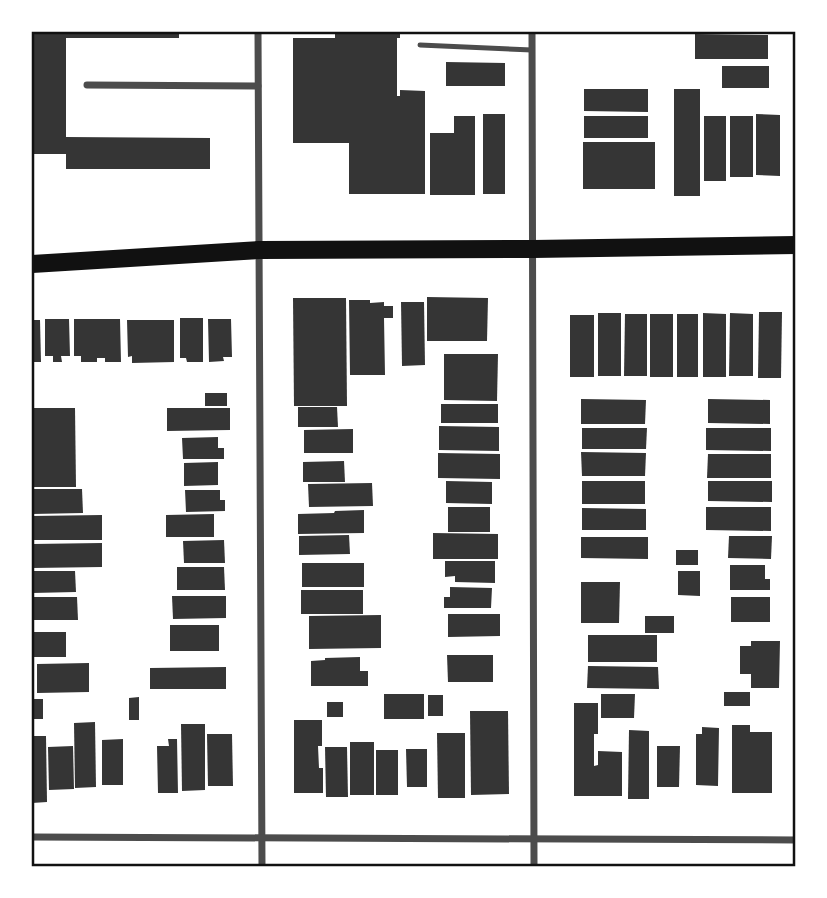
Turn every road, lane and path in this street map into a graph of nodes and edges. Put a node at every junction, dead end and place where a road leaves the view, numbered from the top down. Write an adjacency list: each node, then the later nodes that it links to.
1 (258, 32): 6 (street)
2 (532, 32): 4 (street)
3 (420, 45): 4 (lane)
4 (532, 50): 8 (street)
5 (87, 85): 6 (street)
6 (258, 86): 9 (street)
7 (796, 245): 8 (main road)
8 (533, 249): 9 (main road); 13 (street)
9 (259, 250): 10 (main road); 12 (street)
10 (32, 264)
11 (32, 837): 12 (street)
12 (262, 838): 13 (street); 15 (street)
13 (534, 839): 14 (street); 16 (street)
14 (796, 840)
15 (262, 866)
16 (534, 866)

